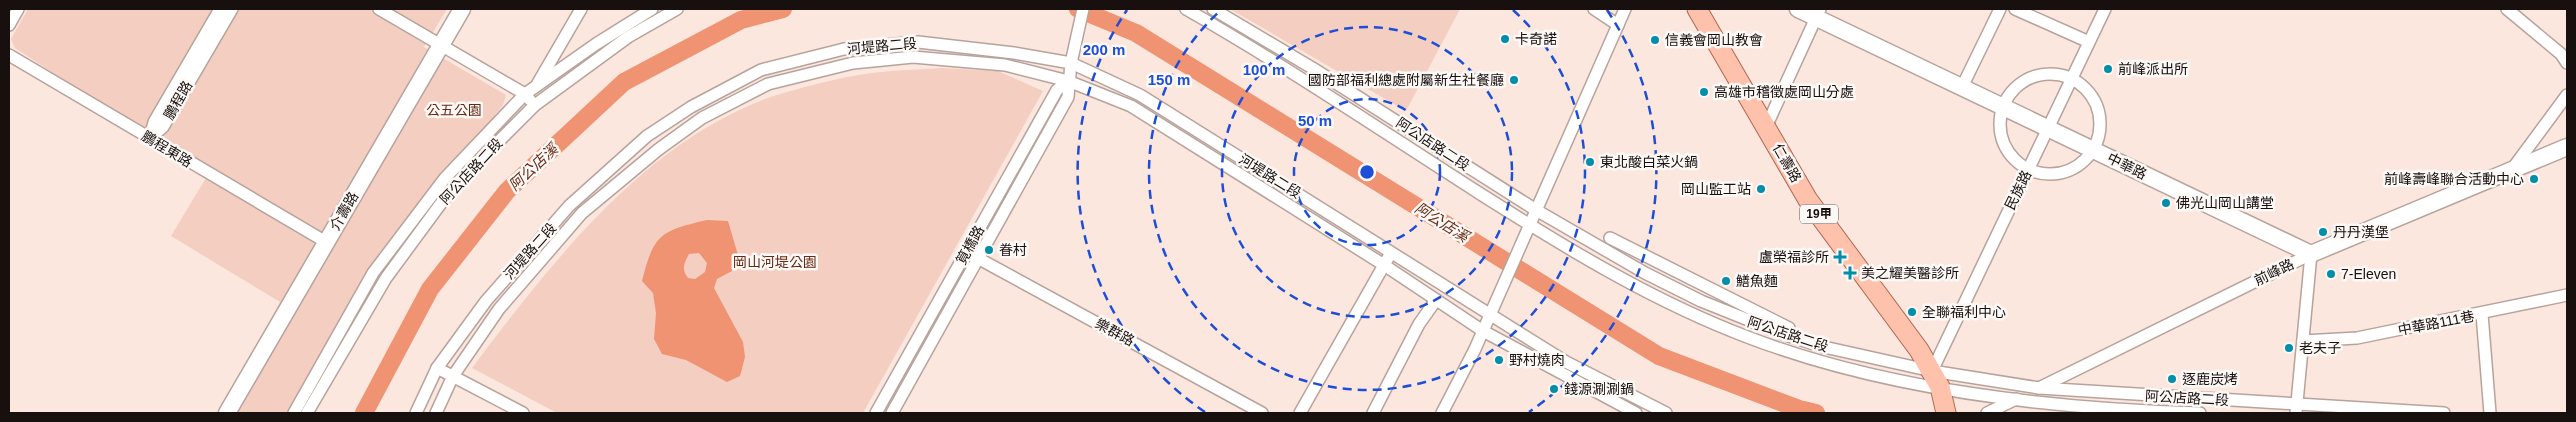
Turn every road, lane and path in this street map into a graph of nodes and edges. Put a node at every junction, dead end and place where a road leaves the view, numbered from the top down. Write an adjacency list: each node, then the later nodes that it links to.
1 (18, 9): 21 (street)
2 (220, 9): 42 (street, 鵬程路)
3 (232, 9): 42 (street, 鵬程路)
4 (379, 9): 24 (street)
5 (462, 9): 24 (main road, 介壽路)
6 (581, 9): 32 (street)
7 (652, 9): 32 (street, 阿公店路二段)
8 (677, 9): 36 (street, 阿公店路二段)
9 (1083, 9): 27 (street, 筧橋路)
10 (1186, 9): 31 (street, 阿公店路二段)
11 (1213, 9): 28 (street, 阿公店路二段)
12 (1594, 9): 22 (street)
13 (1625, 9): 22 (street)
14 (1697, 9): 39 (main road, 仁壽路 / 19甲)
15 (1798, 9): 20 (main road, 中華路)
16 (2000, 9): 33 (street)
17 (2015, 9): 23 (street)
18 (2105, 9): 23 (street, 民族路)
19 (2507, 9): 26 (street)
20 (1818, 13): 33 (main road, 中華路); 39 (street)
21 (9, 25)
22 (1618, 25): 47 (street)
23 (2089, 42): 29 (street, 民族路)
24 (440, 44): 34 (street); 50 (main road, 介壽路)
25 (9, 55): 42 (street, 鵬程東路)
26 (2567, 62)
27 (1071, 63): 30 (street, 筧橋路); 52 (street, 河堤路二段); 63 (street, 河堤路二段)
28 (1314, 69): 31 (street); 38 (street, 阿公店路二段)
29 (2071, 79): 37 (street); 40 (street, 民族路); 44 (street)
30 (1068, 82): 51 (street, 筧橋路); 54 (street, 筧橋路); 55 (street, 河堤路二段); 64 (street, 河堤路二段)
31 (1305, 82): 41 (street, 阿公店路二段)
32 (536, 87): 34 (street, 阿公店路二段)
33 (1962, 87): 37 (main road, 中華路)
34 (525, 94): 36 (street); 73 (street, 阿公店路二段)
35 (2567, 95): 46 (street)
36 (535, 105): 74 (street, 阿公店路二段)
37 (2002, 106): 40 (main road, 中華路); 45 (street)
38 (1399, 122): 41 (street); 47 (street, 阿公店路二段)
39 (1766, 127): 65 (main road, 仁壽路 / 19甲)
40 (2048, 128): 44 (main road, 中華路); 45 (street, 民族路)
41 (1390, 136): 48 (street, 阿公店路二段)
42 (150, 138): 50 (street, 鵬程東路)
43 (2567, 147): 46 (main road, 前峰路)
44 (2093, 150): 45 (street); 53 (main road, 中華路)
45 (2028, 170): 65 (street, 民族路)
46 (2512, 170): 53 (main road, 前峰路)
47 (1536, 210): 48 (street); 65 (street, 阿公店路二段)
48 (1527, 230): 59 (street); 65 (street, 阿公店路二段)
49 (1610, 238): 60 (street)
50 (326, 242): 72 (main road, 介壽路)
51 (966, 252): 54 (street, 樂群路); 78 (street, 筧橋路)
52 (1392, 252): 55 (street); 59 (street, 河堤路二段)
53 (2311, 254): 62 (street); 66 (street, 前峰路)
54 (978, 258): 79 (street, 筧橋路); 80 (street, 樂群路)
55 (1384, 265): 57 (street, 河堤路二段); 81 (street)
56 (2567, 295): 58 (street, 中華路111巷)
57 (1436, 300): 61 (street, 河堤路二段); 82 (street)
58 (2482, 314): 62 (street, 中華路111巷); 90 (street)
59 (1490, 316): 61 (street); 85 (street, 河堤路二段)
60 (1789, 328)
61 (1483, 331): 83 (street); 84 (street, 河堤路二段)
62 (2303, 342): 69 (street)
63 (437, 368): 64 (street); 75 (street, 河堤路二段)
64 (454, 376): 76 (street, 河堤路二段); 77 (street)
65 (1936, 379): 66 (street, 阿公店路二段); 68 (street, 阿公店路二段); 86 (main road, 仁壽路 / 19甲)
66 (2039, 388): 67 (street, 阿公店路二段); 68 (street, 前峰路)
67 (2172, 397): 69 (street, 阿公店路二段); 70 (street)
68 (2015, 400): 70 (street, 阿公店路二段); 87 (street, 前峰路)
69 (2297, 408): 71 (street, 阿公店路二段)
70 (2171, 412): 88 (street, 阿公店路二段)
71 (2392, 412): 89 (street, 阿公店路二段)
72 (227, 413)
73 (294, 413)
74 (307, 413)
75 (416, 413)
76 (436, 413)
77 (523, 413)
78 (876, 413)
79 (892, 413)
80 (1262, 413)
81 (1300, 413)
82 (1373, 413)
83 (1442, 413)
84 (1636, 413)
85 (1666, 413)
86 (1946, 413)
87 (1988, 413)
88 (2200, 413)
89 (2444, 413)
90 (2490, 413)

